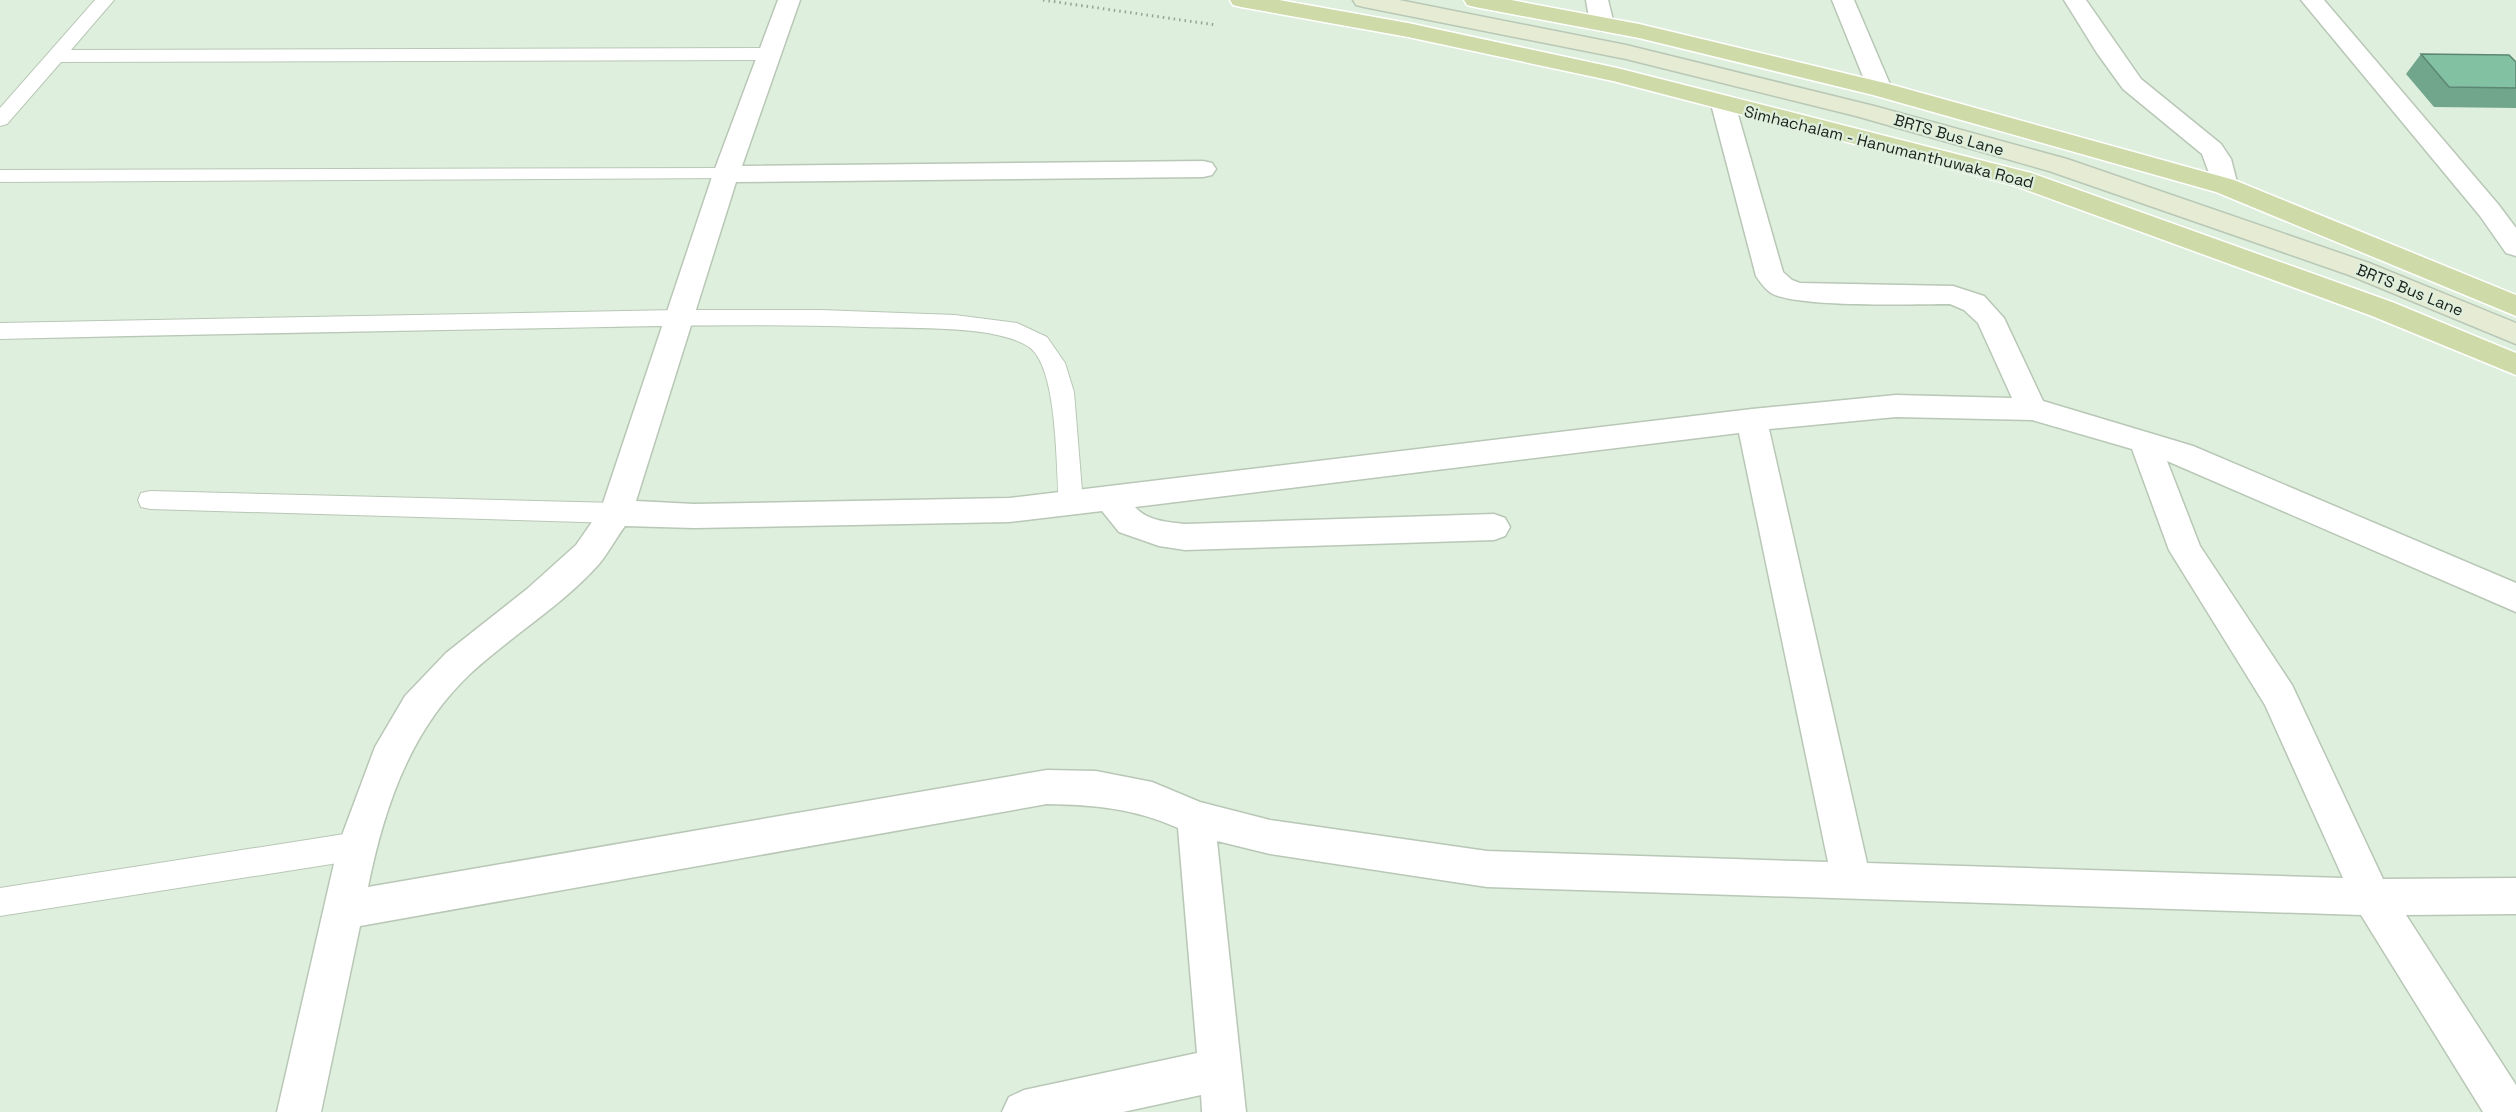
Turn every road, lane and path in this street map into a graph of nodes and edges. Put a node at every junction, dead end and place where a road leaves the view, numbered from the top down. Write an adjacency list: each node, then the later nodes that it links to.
1 (105, 0): 13 (lane)
2 (789, 0): 12 (street)
3 (1043, 0): 11 (path)
4 (1241, 0): 15 (main road, Simhachalam - Hanumanthuwaka Road)
5 (1364, 0): 25 (street, BRTS Bus Lane)
6 (1475, 0): 10 (main road)
7 (1843, 0): 14 (street)
8 (2075, 0): 20 (street)
9 (2312, 0): 21 (street)
10 (1600, 12): 14 (main road)
11 (1226, 27)
12 (770, 54): 13 (lane); 18 (street)
13 (55, 56): 16 (lane)
14 (1880, 89): 20 (main road)
15 (1723, 104): 26 (main road, Simhachalam - Hanumanthuwaka Road); 27 (street)
16 (0, 120)
17 (1203, 169): 18 (street)
18 (726, 174): 19 (lane); 23 (street)
19 (0, 176)
20 (2225, 186): 22 (main road)
21 (2516, 247)
22 (2516, 306)
23 (677, 318): 24 (lane); 32 (lane); 33 (street)
24 (0, 331)
25 (2516, 334)
26 (2516, 365)
27 (2032, 409): 28 (street); 29 (street)
28 (1752, 420): 30 (street); 38 (street)
29 (2144, 441): 35 (street); 40 (street)
30 (1110, 498): 32 (street); 34 (street)
31 (150, 500): 33 (lane)
32 (1071, 503): 33 (street)
33 (616, 513): 37 (street)
34 (1494, 527)
35 (2516, 598)
36 (1196, 818): 38 (street); 42 (street); 43 (street)
37 (357, 846): 41 (lane); 42 (street)
38 (1852, 881): 40 (street)
39 (2516, 896): 40 (street)
40 (2372, 897): 47 (street)
41 (0, 902)
42 (343, 910): 44 (street)
43 (1219, 1070): 45 (street); 46 (street)
44 (299, 1112)
45 (1024, 1112)
46 (1224, 1112)
47 (2508, 1112)

